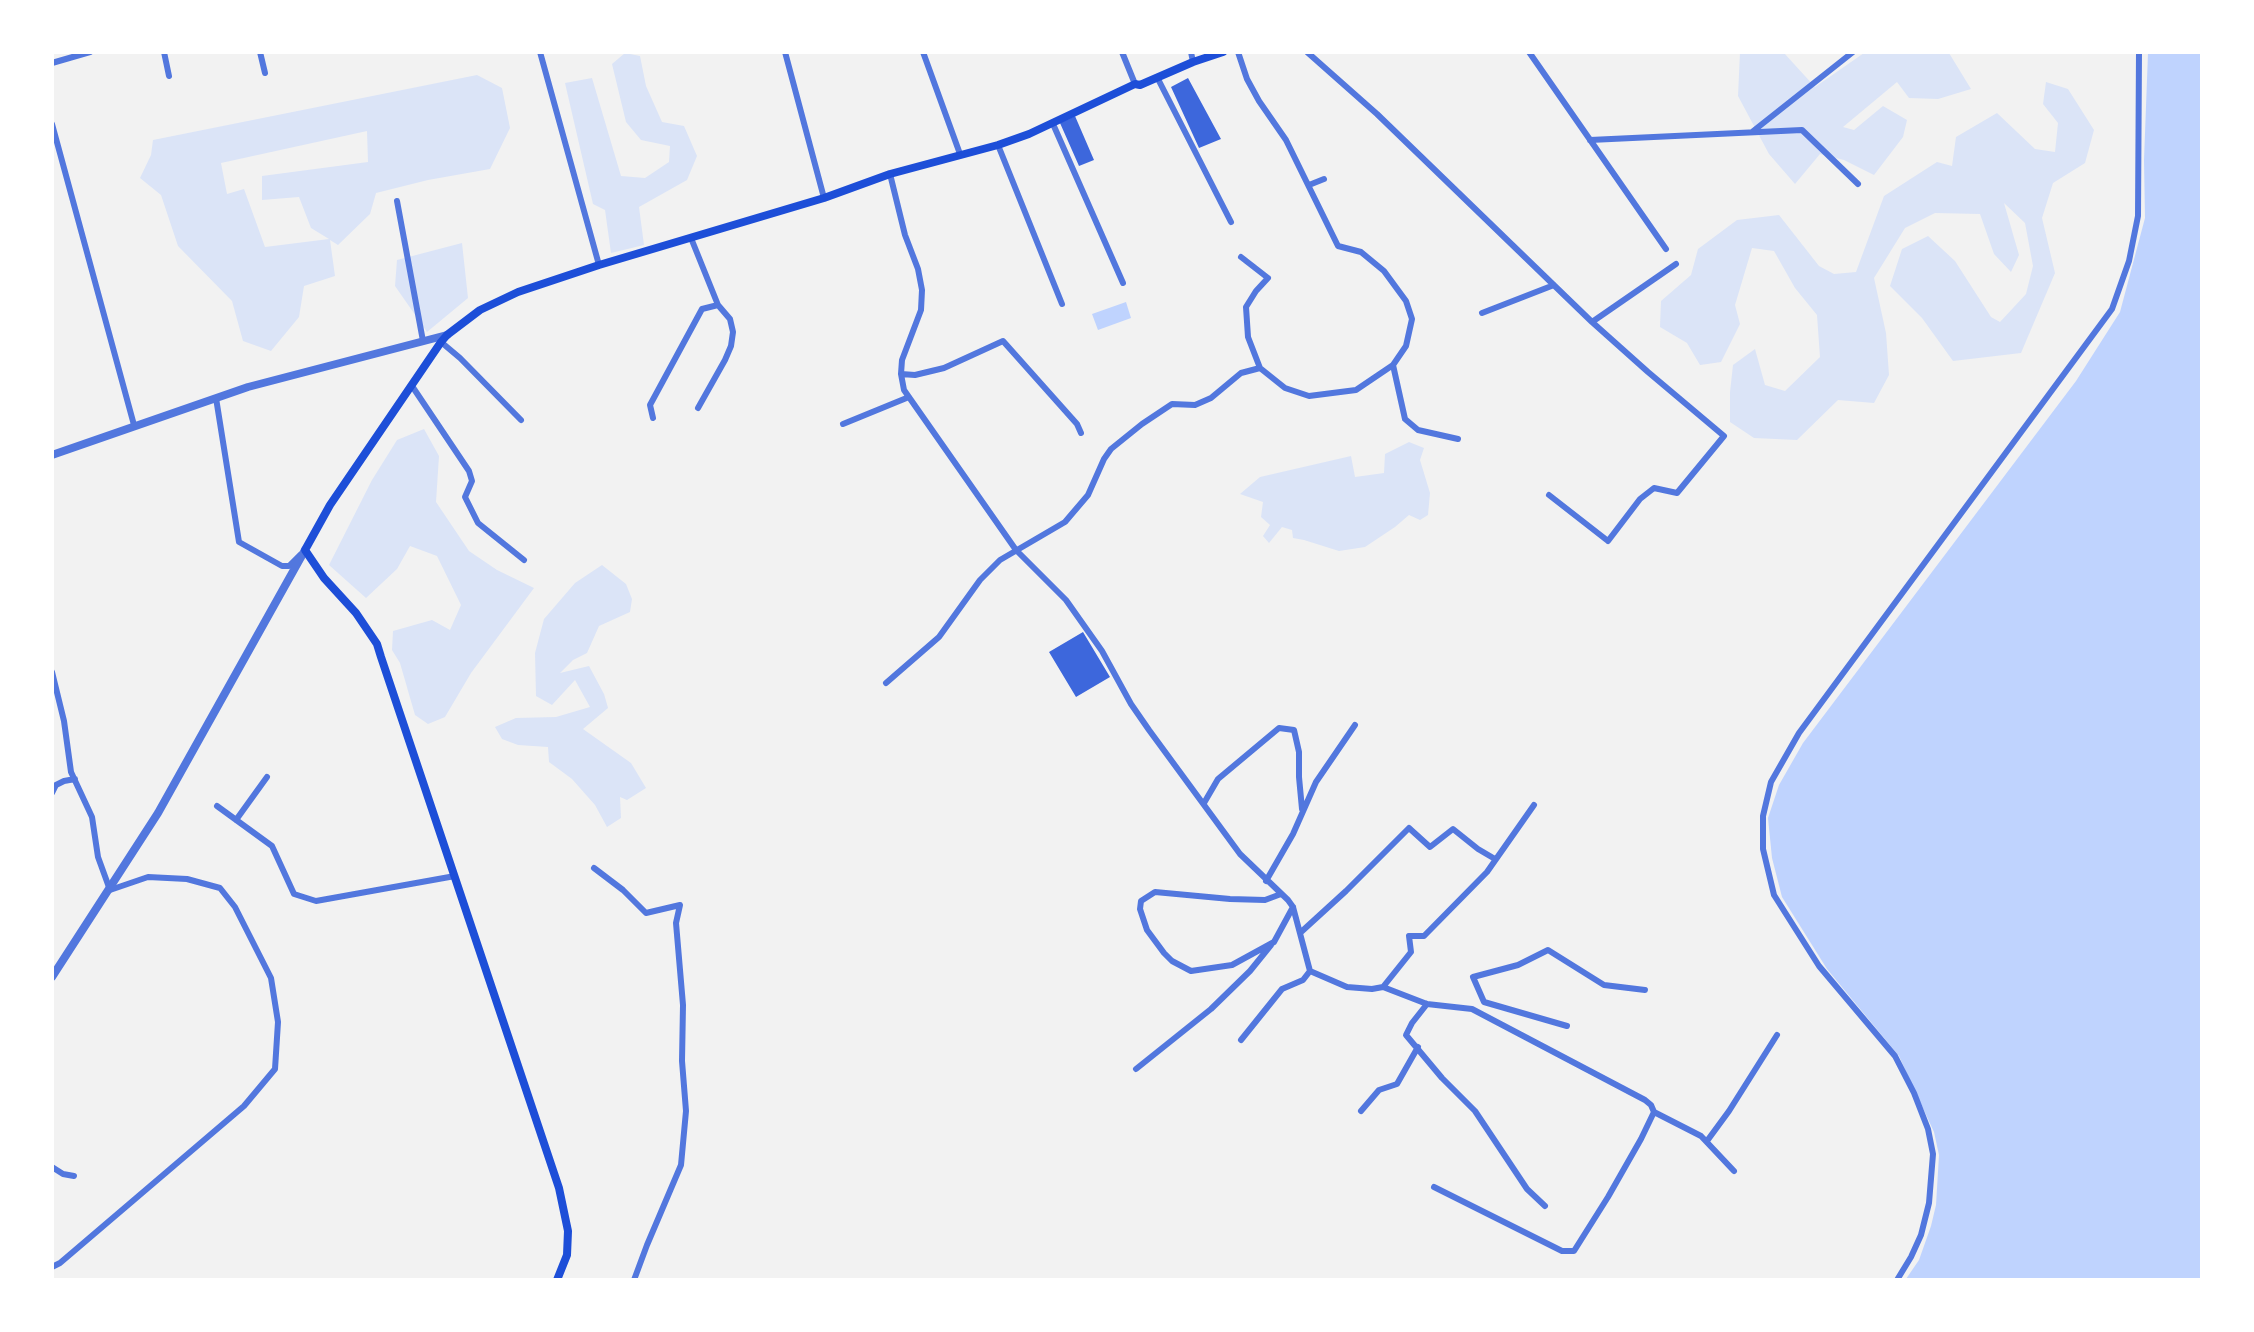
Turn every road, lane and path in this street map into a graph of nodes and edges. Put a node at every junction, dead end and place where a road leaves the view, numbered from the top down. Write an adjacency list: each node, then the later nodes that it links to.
1 (90, 52): 15 (street)
2 (164, 52): 17 (street)
3 (260, 52): 16 (street)
4 (540, 52): 37 (street)
5 (923, 52): 25 (street)
6 (1122, 52): 19 (street)
7 (1223, 52): 14 (main road)
8 (1238, 52): 29 (street)
9 (1307, 52): 39 (street)
10 (1529, 52): 23 (street)
11 (1852, 52): 22 (street)
12 (2139, 52): 108 (street)
13 (788, 53): 30 (street)
14 (1192, 57): 18 (main road)
15 (52, 63)
16 (265, 73)
17 (169, 76)
18 (1157, 76): 19 (main road); 32 (street)
19 (1135, 84): 21 (main road)
20 (52, 124): 57 (street)
21 (1053, 124): 24 (main road); 38 (street)
22 (1751, 133): 23 (street); 28 (street)
23 (1590, 140): 34 (street)
24 (998, 145): 25 (main road); 40 (street)
25 (960, 154): 26 (main road)
26 (890, 174): 30 (main road); 49 (street)
27 (1324, 179): 29 (street)
28 (1858, 184)
29 (1309, 185): 47 (street)
30 (824, 198): 33 (main road)
31 (397, 201): 45 (street)
32 (1231, 222)
33 (691, 238): 37 (main road); 41 (street)
34 (1666, 249)
35 (1241, 257): 48 (street)
36 (1676, 264): 43 (street)
37 (599, 265): 44 (main road)
38 (1123, 283)
39 (1554, 285): 42 (street); 43 (street)
40 (1062, 304)
41 (718, 305): 53 (street); 54 (street)
42 (1482, 313)
43 (1592, 322): 61 (street)
44 (447, 334): 45 (street); 46 (main road)
45 (423, 341): 52 (street)
46 (441, 342): 50 (main road); 55 (street)
47 (1393, 365): 48 (street); 59 (street)
48 (1260, 368): 63 (street)
49 (901, 374): 51 (street); 58 (street)
50 (412, 386): 62 (main road); 64 (street)
51 (909, 396): 56 (street); 63 (street)
52 (216, 398): 57 (street); 62 (street)
53 (698, 408)
54 (653, 418)
55 (521, 420)
56 (843, 424)
57 (134, 425): 60 (street)
58 (1081, 432)
59 (1458, 439)
60 (52, 455)
61 (1549, 495)
62 (305, 550): 78 (main road); 80 (street)
63 (1016, 550): 66 (street); 71 (street)
64 (524, 560)
65 (52, 672): 69 (street)
66 (886, 683)
67 (1355, 725): 74 (street)
68 (267, 777): 75 (street)
69 (75, 779): 70 (street); 80 (street)
70 (52, 793)
71 (1204, 803): 74 (street); 79 (street)
72 (1534, 805): 76 (street)
73 (217, 806): 75 (street)
74 (1302, 809): 79 (street)
75 (236, 820): 78 (street)
76 (1495, 859): 83 (street); 87 (street)
77 (594, 868): 107 (street)
78 (455, 876): 106 (main road)
79 (1266, 881): 81 (street)
80 (110, 890): 86 (street); 105 (street)
81 (1281, 894): 82 (street); 84 (street)
82 (1293, 907): 83 (street); 84 (street)
83 (1300, 933): 85 (street)
84 (1274, 942): 96 (street)
85 (1310, 971): 87 (street); 94 (street)
86 (52, 977)
87 (1383, 987): 90 (street)
88 (1645, 990): 89 (street)
89 (1484, 1002): 91 (street); 92 (street)
90 (1427, 1004): 91 (street); 95 (street)
91 (1472, 1009): 98 (street)
92 (1567, 1026)
93 (1777, 1035): 99 (street)
94 (1241, 1040)
95 (1418, 1047): 97 (street); 104 (street)
96 (1136, 1068)
97 (1361, 1111)
98 (1654, 1112): 99 (street); 103 (street)
99 (1707, 1141): 101 (street)
100 (52, 1167): 102 (street)
101 (1734, 1170)
102 (74, 1176)
103 (1434, 1188)
104 (1545, 1206)
105 (52, 1267)
106 (560, 1278)
107 (634, 1280)
108 (1897, 1280)

